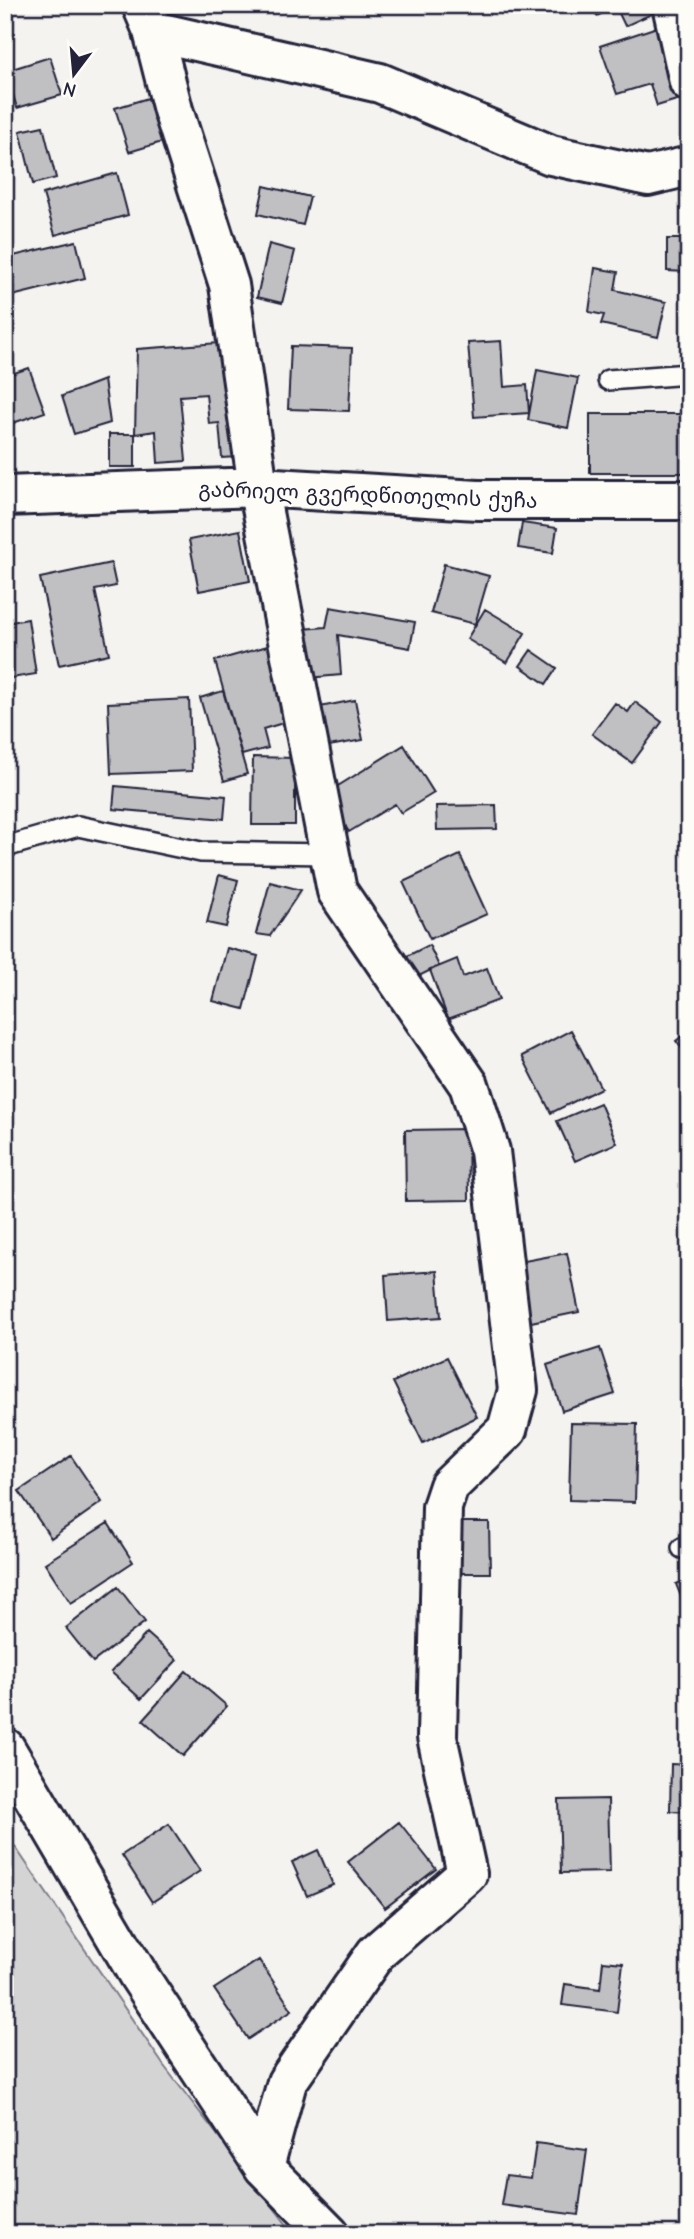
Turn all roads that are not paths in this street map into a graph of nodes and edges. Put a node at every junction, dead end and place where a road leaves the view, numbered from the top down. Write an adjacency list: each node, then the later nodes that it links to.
1 (672, 5): 3 (street)
2 (147, 18): 4 (street); 7 (street)
3 (689, 82)
4 (689, 166)
5 (689, 374): 6 (lane)
6 (608, 380)
7 (258, 487): 8 (street, გაბრიელ გვერდწითელის ქუჩა); 9 (street, გაბრიელ გვერდწითელის ქუჩა); 11 (street)
8 (5, 496)
9 (689, 500)
10 (5, 846): 11 (lane)
11 (330, 854): 13 (street)
12 (5, 1748): 13 (street)
13 (264, 2166): 14 (street)
14 (330, 2234)

